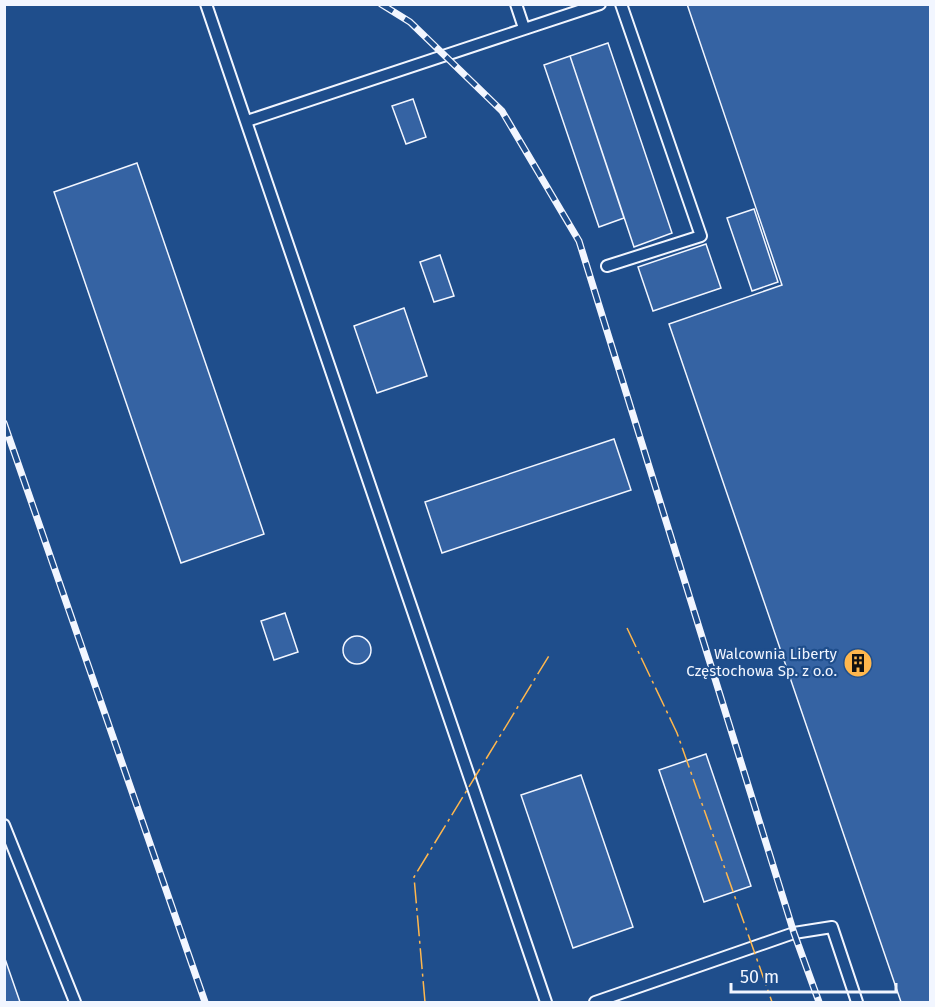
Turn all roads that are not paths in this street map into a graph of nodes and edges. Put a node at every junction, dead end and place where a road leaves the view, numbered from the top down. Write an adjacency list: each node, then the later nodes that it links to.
1 (206, 4): 6 (lane)
2 (516, 4): 5 (lane)
3 (600, 4): 5 (lane)
4 (621, 4): 7 (lane)
5 (524, 28): 6 (lane)
6 (247, 121): 10 (lane)
7 (607, 267)
8 (4, 825): 9 (lane)
9 (75, 1002)
10 (546, 1002)
11 (595, 1002): 12 (lane)
12 (857, 1002)

